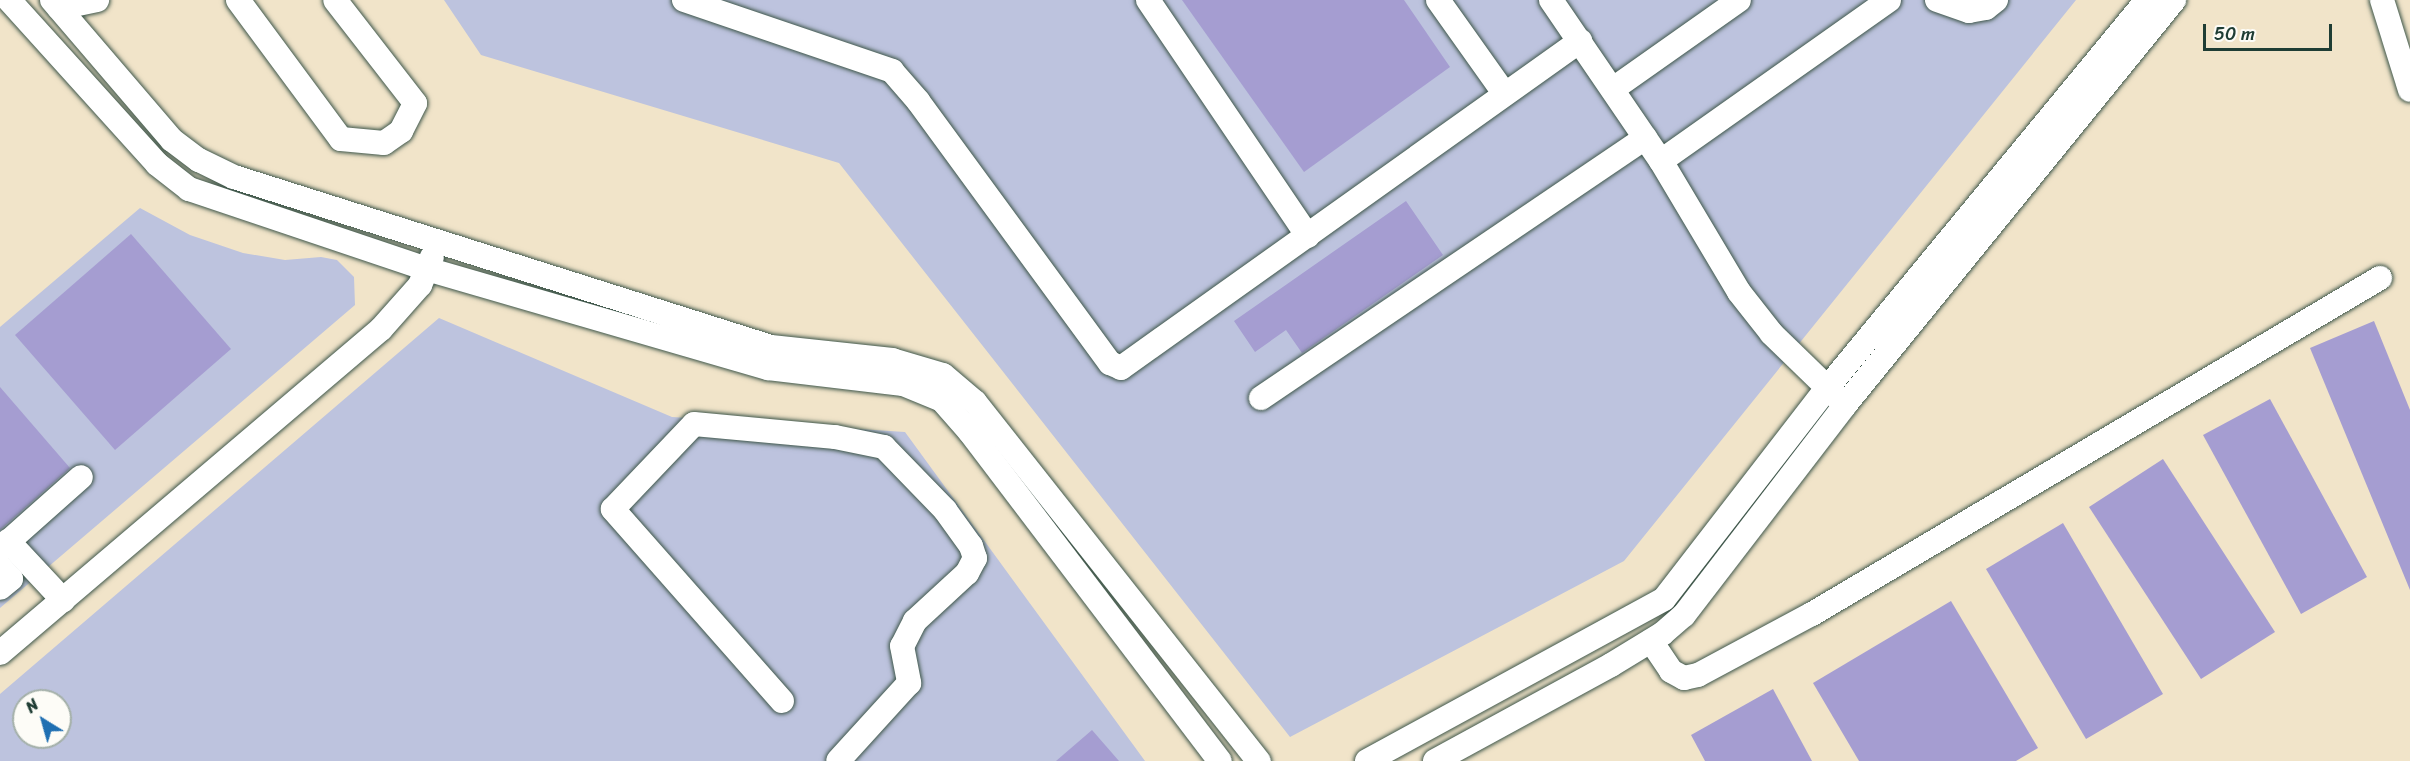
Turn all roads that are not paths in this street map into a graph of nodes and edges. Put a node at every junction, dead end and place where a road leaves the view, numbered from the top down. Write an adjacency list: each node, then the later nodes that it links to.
1 (9, 0): 16 (street)
2 (98, 0): 15 (street)
3 (238, 0): 4 (street)
4 (335, 0)
5 (684, 0): 23 (street)
6 (1148, 0): 23 (street)
7 (1438, 0): 20 (street)
8 (1551, 0): 17 (street)
9 (1739, 0): 18 (street)
10 (1889, 0): 22 (street)
11 (1937, 0): 12 (street)
12 (1996, 0)
13 (2382, 0): 19 (street)
14 (2161, 2): 27 (street); 29 (street)
15 (58, 3): 16 (street); 24 (street)
16 (35, 30): 25 (street)
17 (1580, 41): 18 (street); 20 (street)
18 (1612, 89): 21 (street)
19 (2410, 90)
20 (1504, 93): 23 (street)
21 (1645, 138): 22 (street); 28 (street)
22 (1661, 161): 27 (street)
23 (1308, 236)
24 (437, 243): 25 (street); 40 (street)
25 (427, 270): 34 (street); 39 (street)
26 (2380, 278): 35 (street)
27 (1828, 387): 29 (street); 41 (street)
28 (1261, 398)
29 (1845, 405): 35 (street)
30 (81, 477): 31 (street)
31 (4, 545): 34 (street)
32 (0, 567): 33 (street)
33 (0, 588)
34 (63, 600): 36 (street)
35 (1651, 641): 42 (street)
36 (0, 653)
37 (782, 701): 38 (street)
38 (838, 761)
39 (1220, 761)
40 (1259, 761)
41 (1367, 761)
42 (1435, 761)

